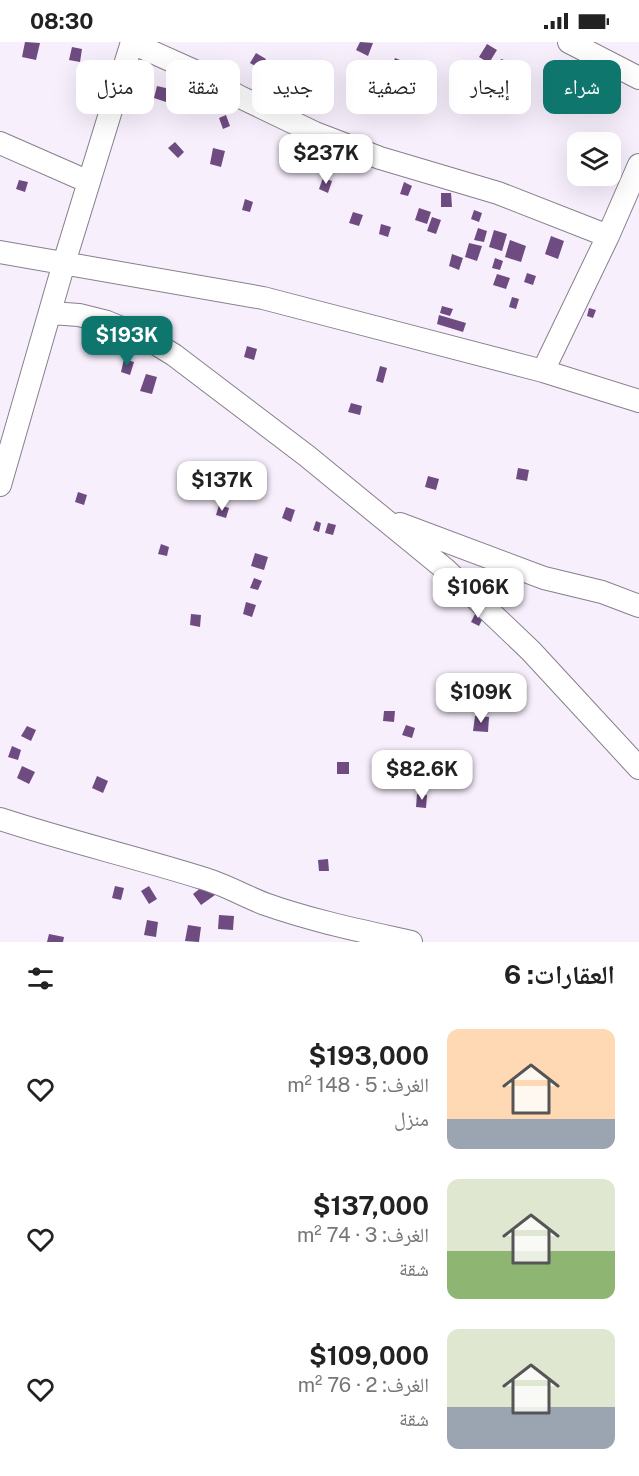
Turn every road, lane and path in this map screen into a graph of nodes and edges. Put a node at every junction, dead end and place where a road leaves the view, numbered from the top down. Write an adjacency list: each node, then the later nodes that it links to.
1 (132, 42): 6 (street); 7 (street)
2 (569, 42): 3 (street)
3 (639, 78)
4 (0, 143): 6 (street)
5 (639, 165): 7 (street)
6 (89, 182): 9 (street)
7 (608, 236): 11 (street)
8 (0, 252): 9 (street)
9 (64, 263): 10 (street); 11 (street)
10 (51, 313): 13 (street); 15 (street)
11 (543, 372): 12 (street)
12 (639, 401)
13 (6, 443): 14 (street)
14 (0, 485)
15 (380, 516): 16 (street); 17 (street)
16 (639, 606)
17 (639, 768)
18 (0, 819): 19 (street)
19 (411, 942)

